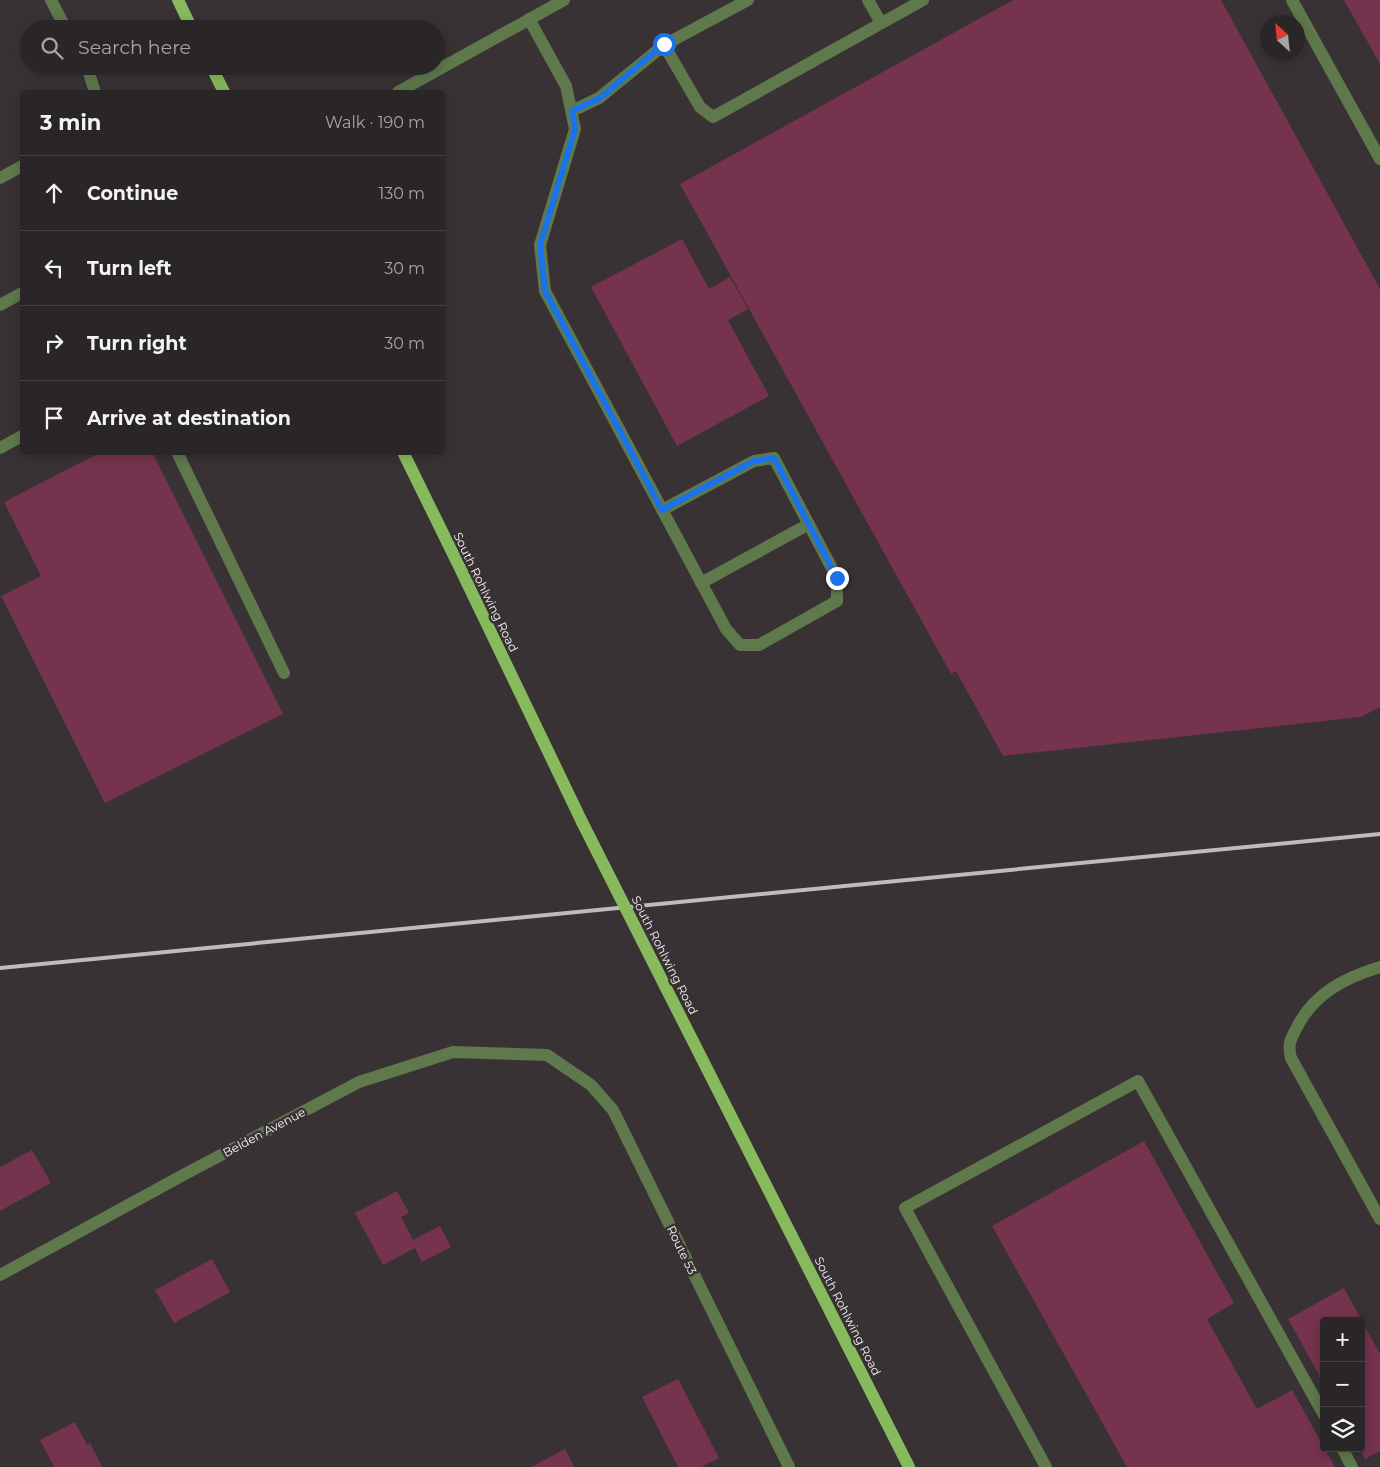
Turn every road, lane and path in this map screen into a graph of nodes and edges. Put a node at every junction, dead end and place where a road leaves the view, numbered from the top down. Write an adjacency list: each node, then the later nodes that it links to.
1 (51, 0): 9 (street)
2 (178, 0): 10 (main road)
3 (564, 0): 8 (street)
4 (748, 0): 12 (street)
5 (868, 0): 11 (street)
6 (923, 0): 11 (street)
7 (1292, 0): 21 (street)
8 (529, 19): 13 (street); 20 (street)
9 (61, 20)
10 (188, 20)
11 (881, 23): 12 (street)
12 (664, 44): 20 (street)
13 (445, 66)
14 (90, 75): 17 (street)
15 (216, 75): 18 (main road)
16 (429, 75): 19 (street)
17 (94, 90)
18 (223, 90)
19 (402, 90)
20 (572, 111): 30 (street)
21 (1380, 159)
22 (20, 167): 23 (street)
23 (0, 178)
24 (20, 294): 25 (street)
25 (0, 305)
26 (20, 437): 27 (street)
27 (0, 448)
28 (178, 455): 33 (street)
29 (404, 455): 41 (main road, South Rohlwing Road, bridge)
30 (662, 510): 31 (street); 32 (street)
31 (809, 524): 32 (street); 32 (street)
32 (701, 583)
33 (284, 673)
34 (1380, 967): 36 (street)
35 (548, 1055): 37 (street, Belden Avenue); 40 (street, Route 53)
36 (1380, 1219)
37 (0, 1275)
38 (1320, 1408): 42 (street)
39 (1344, 1452): 43 (street)
40 (789, 1467)
41 (909, 1467)
42 (1046, 1467)
43 (1352, 1467)

